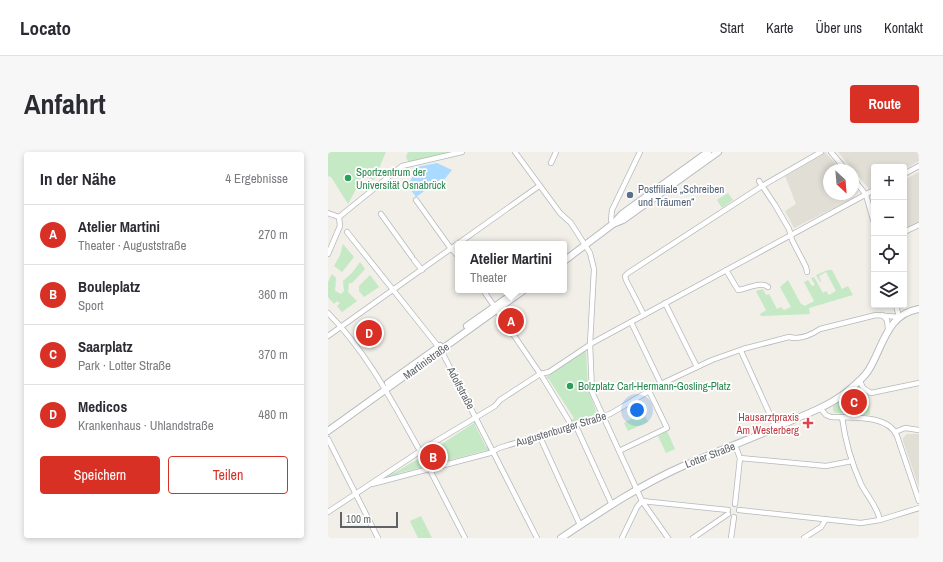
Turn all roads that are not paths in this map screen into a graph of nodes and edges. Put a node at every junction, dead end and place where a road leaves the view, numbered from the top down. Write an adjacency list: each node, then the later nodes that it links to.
1 (462, 152): 23 (street)
2 (515, 152): 14 (street)
3 (556, 152): 9 (street)
4 (640, 152): 24 (street)
5 (708, 152): 24 (main road)
6 (718, 152): 24 (main road)
7 (821, 152): 15 (street)
8 (831, 152): 10 (street)
9 (551, 163)
10 (841, 164)
11 (919, 166): 12 (street)
12 (907, 172)
13 (759, 181): 15 (street)
14 (539, 186): 29 (street); 30 (street)
15 (762, 186): 28 (street); 50 (street)
16 (859, 186): 18 (street)
17 (871, 192): 18 (street)
18 (866, 195): 20 (street); 28 (street)
19 (416, 200): 32 (street)
20 (871, 212)
21 (328, 213): 23 (street)
22 (381, 214): 37 (street)
23 (339, 217): 34 (street)
24 (613, 224): 30 (main road)
25 (919, 225): 26 (street)
26 (907, 231)
27 (347, 232): 41 (street, Adolfstraße)
28 (791, 236): 38 (street); 39 (street)
29 (462, 241)
30 (586, 244): 35 (main road); 36 (main road); 57 (street)
31 (455, 246): 32 (street)
32 (452, 248): 33 (street); 37 (street)
33 (455, 252)
34 (328, 254)
35 (567, 255)
36 (567, 260)
37 (422, 270): 41 (street)
38 (726, 270): 40 (street); 45 (street)
39 (807, 272)
40 (768, 287)
41 (394, 290): 54 (street); 58 (street, Adolfstraße)
42 (485, 293): 46 (street)
43 (514, 293): 46 (main road, Martinistraße)
44 (519, 293): 46 (main road, Martinistraße)
45 (665, 303): 50 (street); 60 (street)
46 (496, 308): 58 (main road, Martinistraße); 61 (street)
47 (897, 308): 52 (street)
48 (919, 309): 52 (main road)
49 (328, 313): 54 (street)
50 (644, 314): 53 (street)
51 (880, 314): 52 (street, Augustenburger Straße); 55 (street); 59 (street, Augustenburger Straße)
52 (899, 317): 55 (main road, Lotter Straße)
53 (631, 322): 57 (street); 64 (street)
54 (342, 326): 56 (street); 65 (street)
55 (888, 328): 62 (main road, Lotter Straße)
56 (328, 336)
57 (590, 344): 61 (street); 68 (street)
58 (440, 348): 65 (main road, Martinistraße); 69 (street, Adolfstraße)
59 (742, 350): 60 (street, Augustenburger Straße); 74 (street)
60 (697, 367): 64 (street, Augustenburger Straße)
61 (540, 374): 69 (street); 71 (street)
62 (860, 381): 63 (street); 67 (main road, Lotter Straße)
63 (919, 383)
64 (661, 384): 66 (street, Augustenburger Straße)
65 (385, 388): 73 (main road, Martinistraße); 76 (main road, Martinistraße); 81 (street)
66 (649, 391): 68 (street, Augustenburger Straße); 83 (street)
67 (820, 408): 70 (street); 74 (main road, Lotter Straße)
68 (603, 416): 72 (street, Augustenburger Straße); 83 (street)
69 (476, 417): 81 (street); 82 (street, Adolfstraße)
70 (842, 417): 77 (street); 85 (street)
71 (569, 420)
72 (575, 424): 78 (street, Augustenburger Straße); 95 (street)
73 (328, 426)
74 (776, 428): 80 (main road, Lotter Straße)
75 (919, 430): 77 (street)
76 (328, 431)
77 (895, 432): 93 (street)
78 (539, 435): 82 (street, Augustenburger Straße); 103 (street)
79 (328, 440): 91 (street)
80 (735, 445): 84 (street); 90 (main road, Lotter Straße)
81 (420, 451): 87 (street)
82 (494, 451): 86 (street, Augustenburger Straße); 106 (street, Adolfstraße)
83 (619, 451): 90 (street)
84 (740, 458): 85 (street); 94 (street)
85 (852, 461): 102 (street)
86 (430, 470): 88 (street, Augustenburger Straße); 105 (street)
87 (385, 474): 88 (street); 89 (street)
88 (387, 480): 89 (street, Augustenburger Straße)
89 (370, 484): 91 (street)
90 (637, 489): 92 (street); 95 (main road, Lotter Straße)
91 (356, 495): 98 (street); 104 (street)
92 (642, 501): 99 (street); 108 (street); 109 (street)
93 (919, 501)
94 (735, 504): 97 (street); 99 (street)
95 (612, 505): 103 (main road, Lotter Straße)
96 (919, 508): 102 (street)
97 (739, 510): 100 (street); 101 (street)
98 (328, 512)
99 (728, 512): 100 (street); 110 (street)
100 (734, 516): 111 (street)
101 (826, 520): 102 (street); 112 (street)
102 (880, 520)
103 (580, 525): 107 (main road, Lotter Straße)
104 (378, 538)
105 (465, 538)
106 (538, 538)
107 (561, 538)
108 (622, 538)
109 (668, 538)
110 (693, 538)
111 (731, 538)
112 (804, 538)

